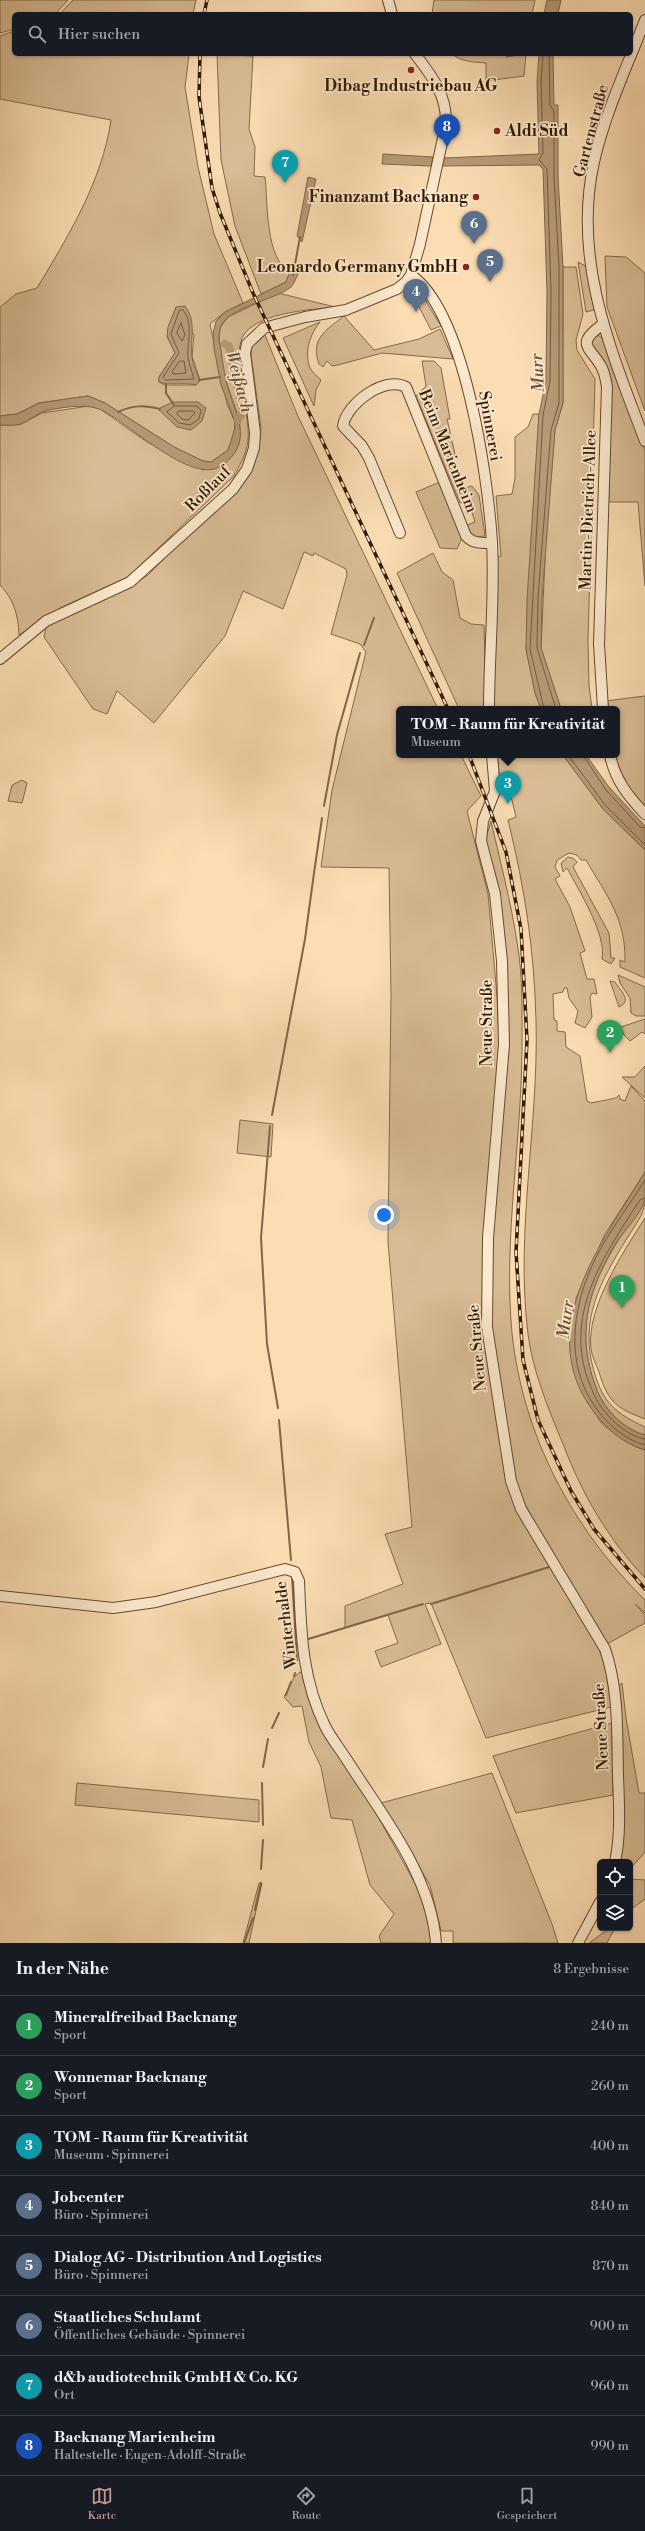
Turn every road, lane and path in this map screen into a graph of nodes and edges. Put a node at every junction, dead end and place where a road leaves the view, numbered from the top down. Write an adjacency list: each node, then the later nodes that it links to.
1 (388, 0): 2 (street)
2 (391, 12)
3 (645, 20): 4 (street, Gartenstraße)
4 (633, 49)
5 (417, 56): 7 (street)
6 (630, 56): 8 (street, Gartenstraße)
7 (411, 275): 11 (street, Spinnerei); 12 (street, Roßlauf)
8 (602, 325): 9 (street, Gartenstraße); 14 (street, Martin-Dietrich-Allee)
9 (645, 441)
10 (400, 533): 11 (street, Beim Marienheim)
11 (492, 543): 13 (street, Spinnerei)
12 (0, 658)
13 (490, 706)
14 (603, 706)
15 (492, 758): 19 (street, Neue Straße)
16 (611, 758): 17 (street)
17 (645, 814)
18 (0, 1596): 21 (street, Winterhalde)
19 (615, 1859)
20 (597, 1908): 22 (street)
21 (436, 1943)
22 (578, 1943)

